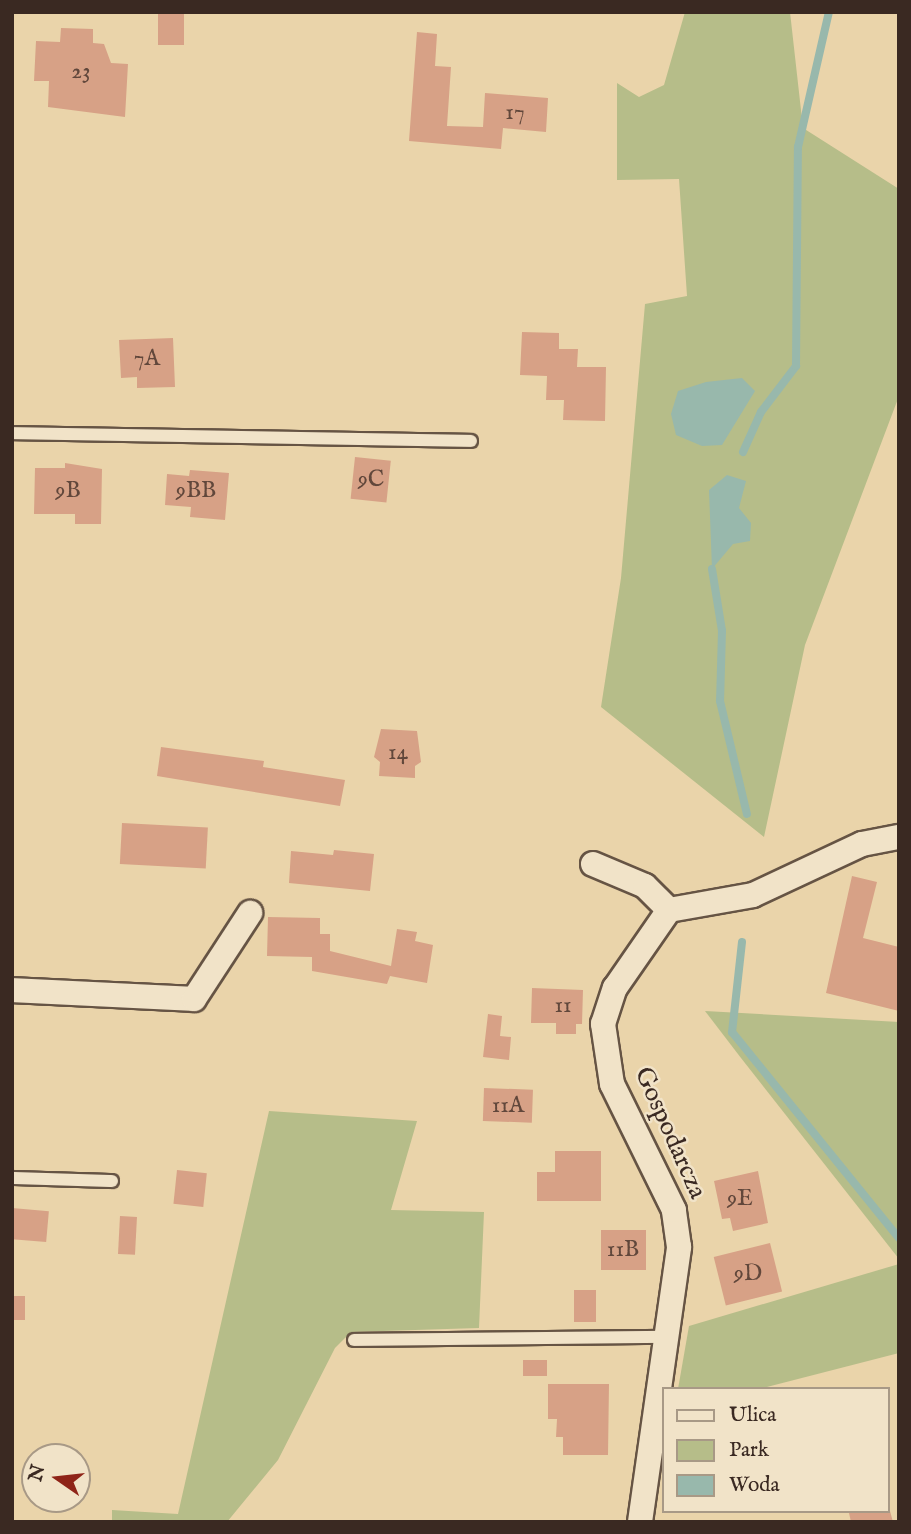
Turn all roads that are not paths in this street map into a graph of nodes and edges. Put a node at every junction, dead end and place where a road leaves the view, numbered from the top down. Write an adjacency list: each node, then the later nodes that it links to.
1 (12, 433): 2 (lane)
2 (471, 441)
3 (899, 837): 5 (street)
4 (593, 864): 5 (street)
5 (669, 910): 10 (street, Gospodarcza)
6 (250, 913): 7 (street)
7 (12, 990)
8 (12, 1178): 9 (lane)
9 (112, 1181)
10 (664, 1337): 11 (lane); 12 (street, Gospodarcza)
11 (354, 1340)
12 (640, 1522)

